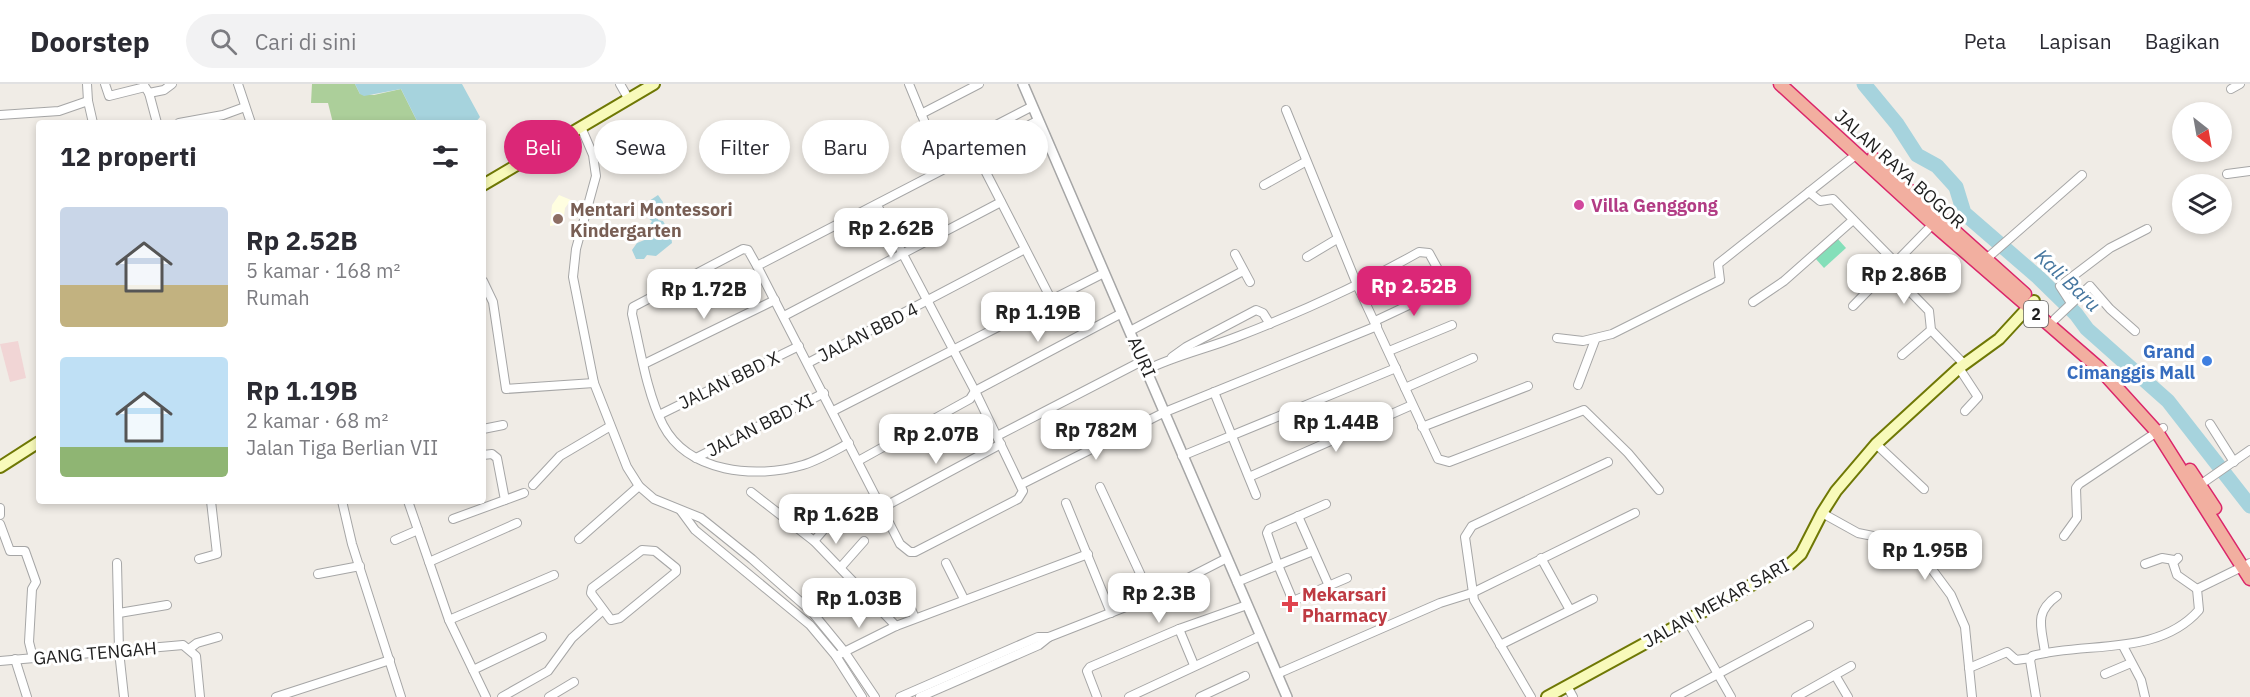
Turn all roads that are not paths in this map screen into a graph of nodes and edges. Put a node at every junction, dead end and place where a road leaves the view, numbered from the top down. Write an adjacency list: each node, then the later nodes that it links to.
1 (87, 84): 16 (street)
2 (105, 84): 14 (street)
3 (172, 84): 14 (street)
4 (238, 84): 17 (street)
5 (620, 84): 15 (street)
6 (654, 84): 15 (main road)
7 (909, 84): 20 (street)
8 (979, 84): 20 (street)
9 (1023, 84): 18 (street, AURI)
10 (1780, 84): 30 (highway, JALAN RAYA BOGOR / 2)
11 (1792, 84): 51 (highway, JALAN RAYA BOGOR / 2)
12 (2240, 84): 13 (street)
13 (2231, 89)
14 (150, 93): 23 (street)
15 (628, 98): 27 (main road)
16 (88, 101): 21 (street); 22 (street)
17 (245, 107): 24 (street); 25 (street)
18 (1031, 107): 20 (street); 26 (street, AURI)
19 (1286, 110): 31 (street)
20 (921, 114)
21 (0, 116)
22 (92, 120)
23 (156, 120)
24 (196, 120)
25 (250, 120)
26 (1037, 120)
27 (582, 127)
28 (582, 130): 92 (street)
29 (1048, 146): 56 (street, AURI)
30 (1857, 154): 40 (street); 44 (highway, JALAN RAYA BOGOR / 2)
31 (1305, 162): 39 (street); 46 (street)
32 (2250, 171): 36 (street)
33 (504, 173): 38 (main road)
34 (934, 174): 42 (street)
35 (986, 174): 41 (street)
36 (2227, 174)
37 (2082, 175): 51 (street)
38 (486, 183)
39 (1264, 184)
40 (1809, 192): 43 (street); 80 (street)
41 (1001, 202): 47 (street); 48 (street)
42 (876, 204): 48 (street); 53 (street)
43 (1853, 220): 52 (street); 64 (street)
44 (1933, 224): 52 (street); 57 (highway, JALAN RAYA BOGOR / 2)
45 (2147, 229): 65 (street)
46 (1338, 239): 50 (street); 60 (street)
47 (1025, 249): 61 (street); 63 (street, JALAN BBD 4)
48 (902, 254): 63 (street); 70 (street)
49 (1235, 254): 55 (street)
50 (1307, 257)
51 (1985, 260): 57 (highway, JALAN RAYA BOGOR / 2)
52 (1896, 263): 54 (street)
53 (758, 266): 62 (street); 88 (street)
54 (1890, 270): 67 (street); 75 (street)
55 (1243, 271): 58 (street); 76 (street)
56 (1104, 273): 61 (street); 68 (street, AURI)
57 (1995, 274): 66 (highway, JALAN RAYA BOGOR / 2)
58 (1250, 282)
59 (486, 286): 92 (street)
60 (1358, 287): 72 (street); 73 (street); 73 (street)
61 (1051, 299): 82 (street)
62 (775, 300): 70 (street); 88 (street)
63 (928, 302): 82 (street); 87 (street, JALAN BBD 4)
64 (1753, 302)
65 (2071, 303): 69 (street); 77 (street)
66 (2032, 305): 69 (highway, JALAN RAYA BOGOR / 2); 90 (main road, JALAN MEKAR SARI); 109 (highway, JALAN RAYA BOGOR / 2)
67 (1853, 306)
68 (1122, 313): 76 (street, AURI); 96 (street)
69 (2059, 315): 109 (highway, JALAN RAYA BOGOR / 2)
70 (784, 316): 81 (street)
71 (1229, 324): 72 (street); 78 (street); 85 (street)
72 (1270, 324): 78 (street)
73 (1376, 324): 83 (street); 97 (street)
74 (1452, 325): 83 (street)
75 (1931, 330): 84 (street); 90 (street)
76 (1130, 331): 89 (street, AURI)
77 (2135, 331)
78 (1235, 338): 85 (street)
79 (1557, 338): 80 (street)
80 (1595, 340): 93 (street)
81 (799, 346): 87 (street); 103 (street, JALAN BBD X)
82 (952, 349): 96 (street); 100 (street)
83 (1389, 351): 91 (street)
84 (1902, 355)
85 (1172, 357): 89 (street)
86 (1473, 358): 95 (street)
87 (808, 363): 98 (street)
88 (644, 364): 103 (street)
89 (1146, 365): 102 (street, AURI); 110 (street)
90 (1961, 366): 101 (street); 115 (main road, JALAN MEKAR SARI)
91 (1396, 368): 95 (street); 111 (street)
92 (594, 383): 106 (street)
93 (1578, 385)
94 (1527, 386): 107 (street)
95 (1405, 388): 99 (street)
96 (975, 391): 110 (street); 120 (street)
97 (1214, 392): 102 (street); 111 (street)
98 (824, 393): 100 (street); 119 (street, JALAN BBD XI)
99 (1412, 405): 107 (street); 124 (street)
100 (833, 411): 112 (street)
101 (1965, 411)
102 (1165, 412): 118 (street, AURI); 125 (street)
103 (659, 415): 119 (street)
104 (2210, 424): 122 (street)
105 (503, 425): 108 (street)
106 (609, 427): 127 (street); 128 (street)
107 (1422, 427): 131 (street)
108 (486, 428)
109 (2160, 430): 126 (highway, JALAN RAYA BOGOR / 2); 153 (street)
110 (997, 436): 114 (street)
111 (1232, 437): 118 (street); 124 (street)
112 (849, 443): 119 (street); 120 (street)
113 (36, 444): 123 (main road)
114 (1001, 444): 125 (street); 142 (street)
115 (1876, 444): 130 (street); 146 (main road, JALAN MEKAR SARI)
116 (2250, 450): 122 (street)
117 (486, 455): 135 (street)
118 (1182, 456): 160 (street, AURI)
119 (696, 458)
120 (858, 461): 142 (street)
121 (1608, 462): 179 (street)
122 (2231, 463): 126 (street)
123 (0, 467)
124 (1249, 477): 134 (street)
125 (1022, 484): 142 (street)
126 (2201, 484): 167 (highway, JALAN RAYA BOGOR / 2)
127 (533, 485)
128 (639, 486): 143 (street); 154 (street)
129 (1100, 487): 181 (street)
130 (1924, 489)
131 (1659, 490)
132 (524, 492): 135 (street)
133 (751, 492): 156 (street)
134 (1256, 495)
135 (505, 500): 149 (street)
136 (1066, 503): 159 (street)
137 (212, 504): 162 (street)
138 (343, 504): 169 (street)
139 (409, 504): 152 (street)
140 (1326, 504): 148 (street)
141 (0, 507): 147 (street)
142 (882, 508)
143 (681, 511): 204 (street); 206 (street)
144 (839, 512): 156 (street)
145 (1635, 513): 161 (street)
146 (1822, 513): 192 (main road, JALAN MEKAR SARI); 215 (street)
147 (0, 515)
148 (1298, 516): 158 (street); 168 (street)
149 (453, 519)
150 (517, 523): 163 (street)
151 (0, 524): 207 (street)
152 (418, 530): 155 (street); 163 (street)
153 (2064, 536)
154 (579, 539)
155 (395, 540)
156 (814, 541): 170 (street)
157 (864, 541): 170 (street)
158 (1313, 551): 168 (street); 177 (street)
159 (1088, 554): 183 (street); 189 (street)
160 (1227, 558): 175 (street, AURI); 181 (street)
161 (1541, 558): 179 (street); 187 (street)
162 (199, 559)
163 (429, 562): 191 (street)
164 (117, 563): 188 (street)
165 (946, 563): 183 (street)
166 (2145, 564): 178 (street)
167 (2248, 564): 174 (highway, JALAN RAYA BOGOR / 2); 178 (street)
168 (1278, 565): 175 (street); 177 (street)
169 (360, 566): 171 (street); 210 (street)
170 (841, 567): 194 (street)
171 (318, 574)
172 (554, 575): 191 (street)
173 (1347, 578): 177 (street)
174 (2250, 579)
175 (1237, 582): 185 (street, AURI)
176 (901, 586): 190 (street)
177 (1329, 586)
178 (2197, 588): 201 (street)
179 (1472, 592): 200 (street); 219 (street)
180 (2057, 596): 205 (street)
181 (1151, 597): 189 (street)
182 (1593, 598): 187 (street)
183 (964, 599): 190 (street)
184 (167, 605): 188 (street)
185 (1247, 605): 195 (street); 196 (street, AURI)
186 (603, 610): 186 (street); 230 (street)
187 (1570, 610): 200 (street)
188 (118, 613): 203 (street)
189 (1111, 613): 199 (street)
190 (915, 618): 194 (street)
191 (449, 620): 216 (street)
192 (1688, 620): 217 (street); 223 (main road, JALAN MEKAR SARI)
193 (1809, 625): 217 (street)
194 (896, 626): 204 (street)
195 (1179, 629): 213 (street); 236 (street)
196 (1260, 636): 213 (street); 219 (street, AURI)
197 (218, 637): 202 (street)
198 (542, 637): 216 (street)
199 (1049, 637): 234 (street); 235 (street)
200 (1500, 645): 240 (street)
201 (2122, 646): 205 (street); 212 (street)
202 (189, 649): 203 (street, GANG TENGAH); 227 (street)
203 (119, 651): 207 (street, GANG TENGAH); 226 (street)
204 (844, 651): 206 (street); 233 (street)
205 (2045, 653): 208 (street)
206 (836, 656): 232 (street)
207 (33, 658): 209 (street, GANG TENGAH)
208 (2031, 658): 215 (street); 248 (street)
209 (15, 659): 211 (street, GANG TENGAH); 225 (street)
210 (390, 660): 224 (street); 228 (street)
211 (0, 661)
212 (2131, 663): 218 (street); 249 (street)
213 (1194, 665): 237 (street)
214 (1851, 666): 220 (street)
215 (1969, 668): 247 (street)
216 (472, 670): 229 (street)
217 (1718, 674): 243 (street); 244 (street)
218 (2105, 674)
219 (1277, 675): 239 (street, AURI)
220 (1835, 675): 245 (street); 246 (street)
221 (1245, 676): 238 (street)
222 (574, 682): 231 (street)
223 (1567, 686): 241 (main road, JALAN MEKAR SARI); 242 (street)
224 (282, 696)
225 (27, 697)
226 (124, 697)
227 (200, 697)
228 (401, 697)
229 (486, 697)
230 (502, 697)
231 (549, 697)
232 (862, 697)
233 (875, 697)
234 (900, 697)
235 (920, 697)
236 (1097, 697)
237 (1129, 697)
238 (1200, 697)
239 (1287, 697)
240 (1531, 697)
241 (1547, 697)
242 (1573, 697)
243 (1675, 697)
244 (1731, 697)
245 (1796, 697)
246 (1848, 697)
247 (1972, 697)
248 (2036, 697)
249 (2145, 697)

